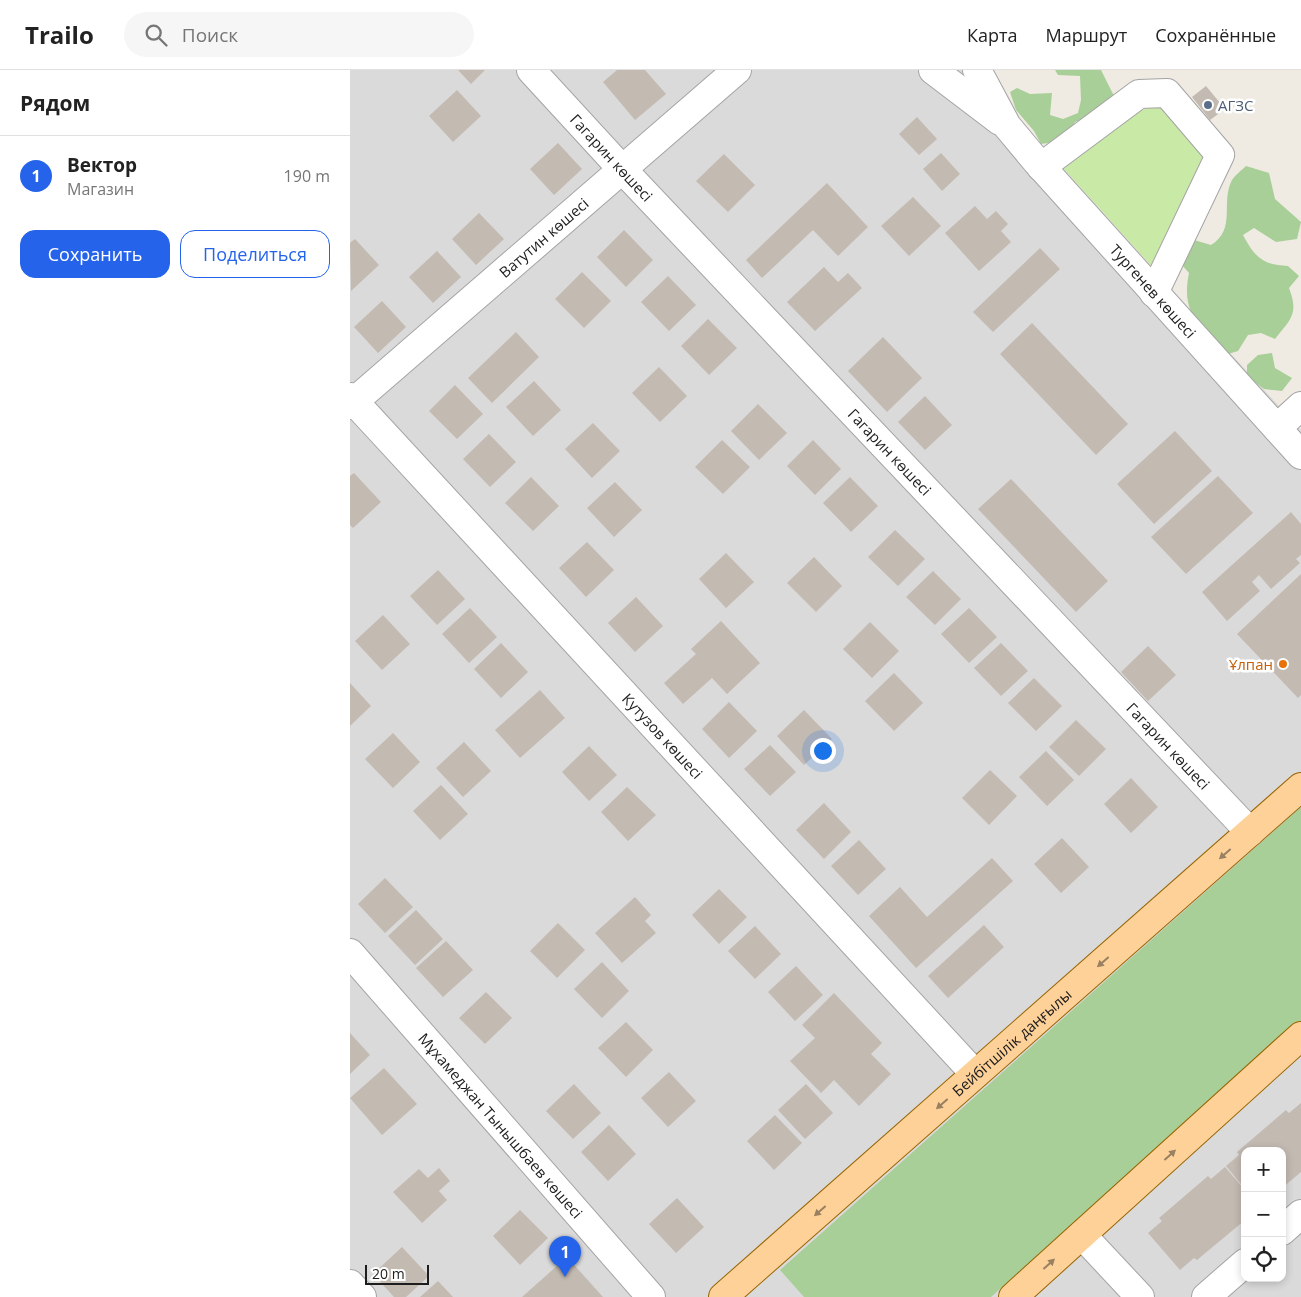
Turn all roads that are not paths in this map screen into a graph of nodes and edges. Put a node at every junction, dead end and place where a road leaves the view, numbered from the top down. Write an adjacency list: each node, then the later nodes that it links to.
1 (531, 70): 7 (street, Гагарин көшесі)
2 (737, 70): 7 (street, Ватутин көшесі)
3 (933, 70): 5 (street, Тургенев көшесі)
4 (977, 70): 5 (street, Тургенев көшесі)
5 (1006, 126): 6 (street, Тургенев көшесі)
6 (1041, 167): 8 (street, Тургенев көшесі); 8 (street)
7 (621, 168): 9 (street, Ватутин көшесі); 14 (street, Гагарин көшесі)
8 (1154, 293): 11 (street, Тургенев көшесі)
9 (351, 401): 17 (street, Кутузов көшесі)
10 (1301, 406): 11 (street)
11 (1277, 428): 12 (street, Тургенев көшесі)
12 (1301, 455)
13 (1301, 787): 14 (main road, Бейбітшілік даңғылы)
14 (1250, 832): 17 (main road, Бейбітшілік даңғылы, one-way to 17)
15 (350, 953): 24 (street, Мұхамеджан Тынышбаев көшесі)
16 (1301, 1036): 20 (main road, one-way to 16)
17 (975, 1074): 25 (main road, Бейбітшілік даңғылы, one-way to 25)
18 (1301, 1214): 19 (street)
19 (1286, 1227)
20 (1082, 1235): 26 (main road, one-way to 20); 27 (street)
21 (1241, 1266): 28 (street)
22 (350, 1284): 23 (street)
23 (362, 1297)
24 (651, 1297)
25 (723, 1297)
26 (1013, 1297)
27 (1140, 1297)
28 (1206, 1297)

